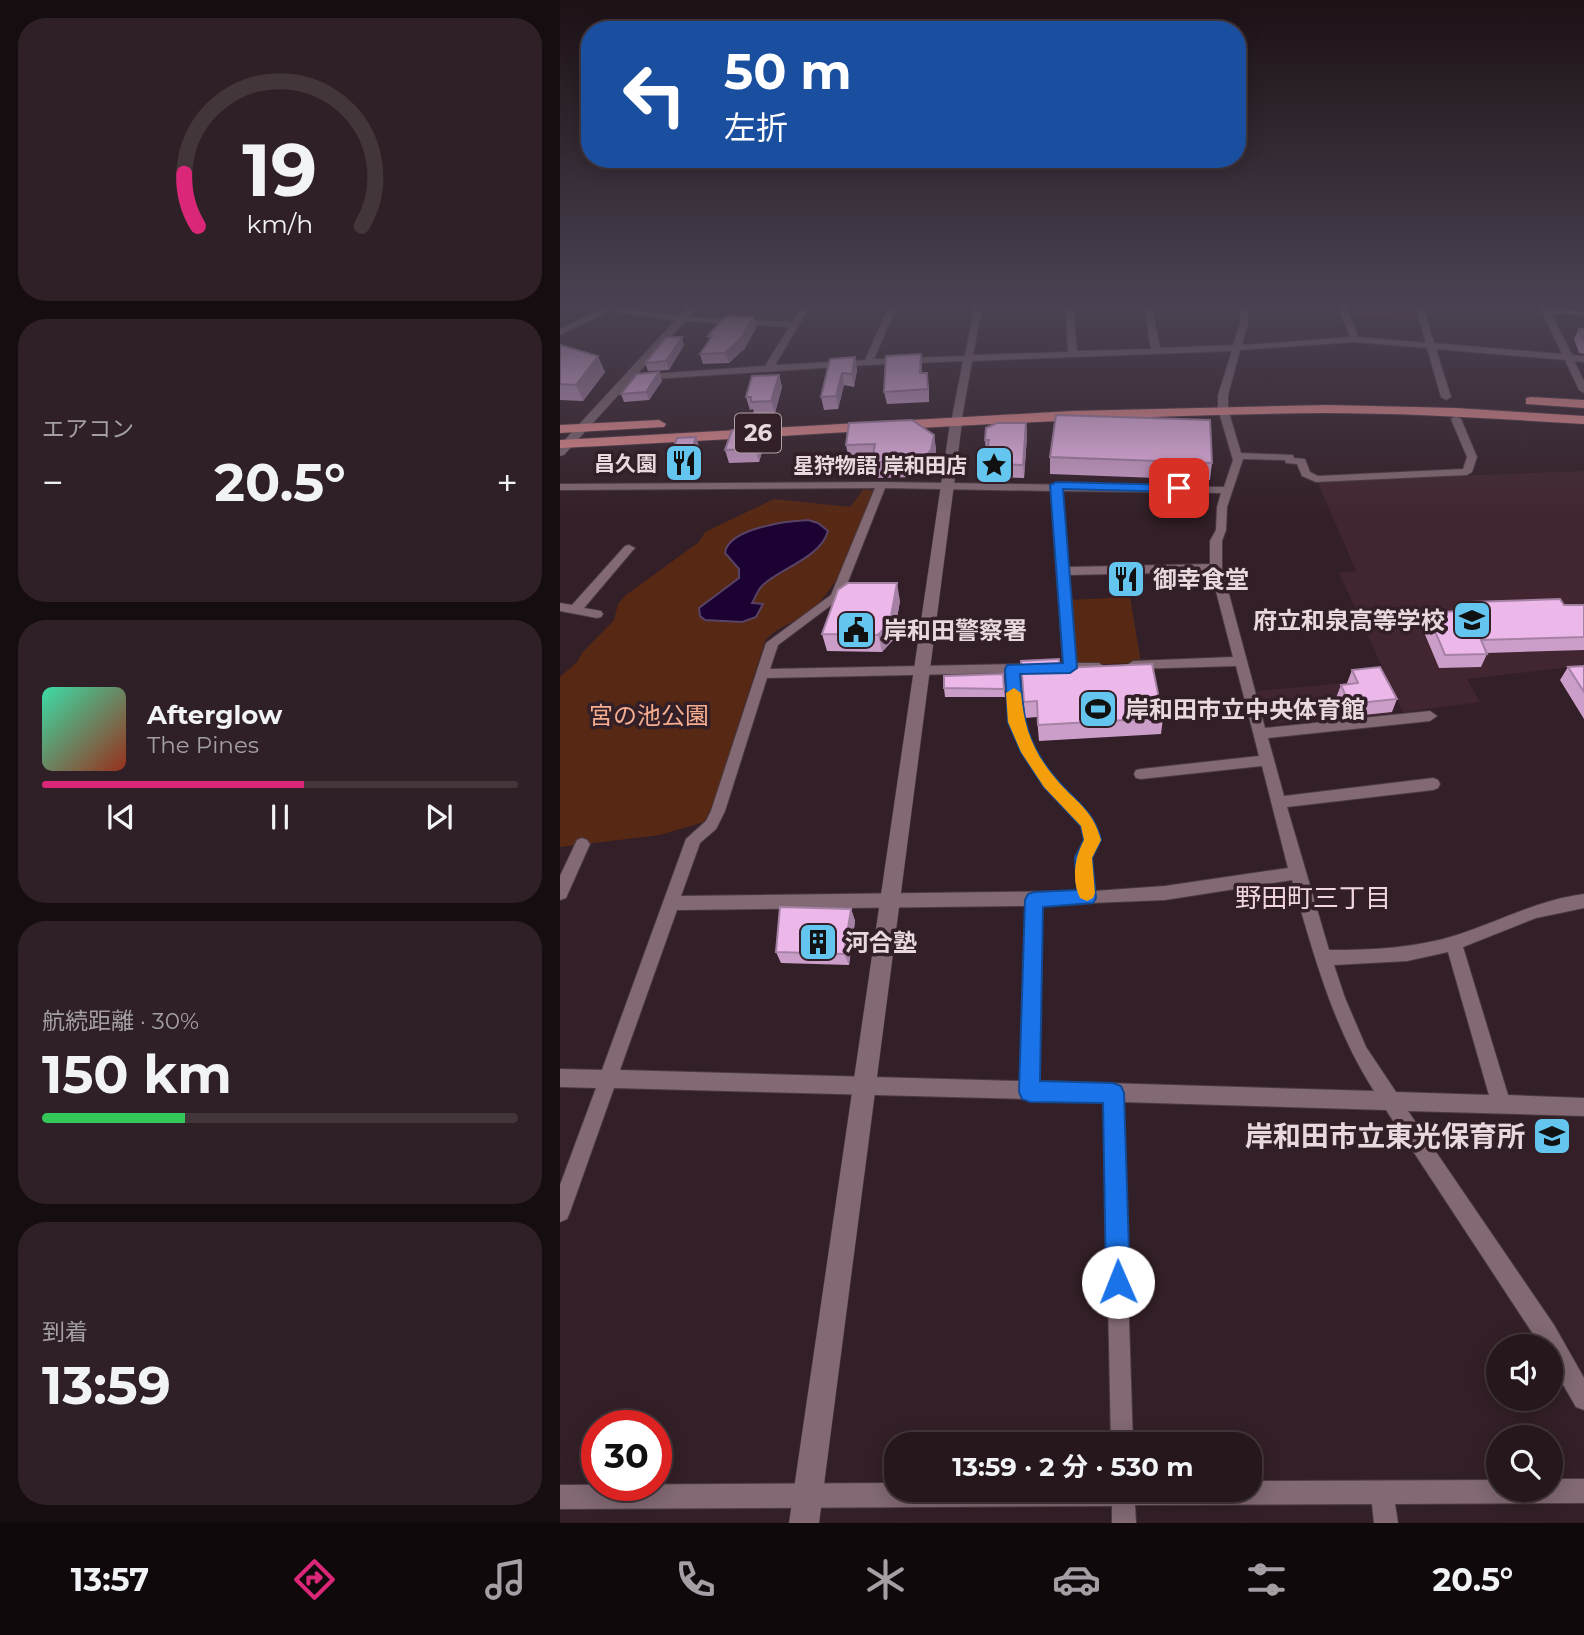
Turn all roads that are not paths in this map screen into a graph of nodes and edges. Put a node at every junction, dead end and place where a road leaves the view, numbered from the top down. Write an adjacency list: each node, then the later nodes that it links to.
1 (631, 374): 7 (street)
2 (679, 374): 7 (street)
3 (964, 374): 15 (street)
4 (1230, 374): 13 (street)
5 (1440, 374): 10 (street)
6 (1576, 374): 8 (street)
7 (628, 377): 18 (street)
8 (1584, 390)
9 (1309, 394): 10 (highway)
10 (1447, 397): 12 (highway)
11 (1249, 401): 13 (highway, 26); 14 (highway, 26); 17 (highway, 26)
12 (1584, 404)
13 (1223, 405): 15 (highway, 26); 16 (highway, 26); 22 (street)
14 (1584, 412)
15 (957, 417): 18 (highway, 26); 21 (highway, 26); 24 (street)
16 (1456, 419): 19 (highway, 26); 22 (street)
17 (1584, 420)
18 (582, 427): 20 (highway, 26); 21 (street)
19 (1584, 427)
20 (560, 429)
21 (562, 447)
22 (1237, 456): 27 (street)
23 (881, 485): 24 (street); 26 (street); 38 (street)
24 (947, 485): 25 (street); 37 (street)
25 (1056, 485): 27 (street); 30 (street)
26 (560, 487)
27 (1228, 490): 29 (street)
28 (629, 548): 32 (street)
29 (1216, 568): 30 (street); 34 (street)
30 (1062, 571): 35 (street)
31 (560, 607): 32 (street)
32 (575, 610): 33 (street)
33 (597, 614)
34 (1241, 661): 35 (street); 40 (street)
35 (1070, 668): 36 (street)
36 (1012, 669): 37 (street); 48 (street)
37 (921, 672): 38 (street); 49 (street)
38 (761, 674): 51 (street)
39 (1430, 716): 40 (street)
40 (1260, 734): 41 (street)
41 (1267, 760): 42 (street); 44 (street)
42 (1141, 774)
43 (1433, 785): 44 (street)
44 (1278, 802): 46 (street)
45 (582, 844): 47 (street)
46 (1297, 873): 48 (street); 54 (street)
47 (560, 893)
48 (1087, 898): 50 (street)
49 (890, 900): 50 (street); 51 (street); 57 (street)
50 (1034, 900): 58 (street)
51 (670, 903): 56 (street)
52 (1583, 905): 53 (street)
53 (1454, 943): 54 (street); 61 (street)
54 (1325, 958): 60 (street)
55 (560, 1078): 56 (street)
56 (608, 1079): 57 (street); 63 (street)
57 (864, 1084): 58 (street); 71 (street)
58 (1030, 1092): 59 (street)
59 (1113, 1093): 60 (street); 65 (street)
60 (1390, 1101): 61 (street); 64 (street)
61 (1500, 1104): 62 (street)
62 (1584, 1107)
63 (560, 1212)
64 (1584, 1399)
65 (1122, 1432)
66 (1584, 1491): 68 (street)
67 (1262, 1493): 68 (street)
68 (1382, 1494): 75 (street)
69 (884, 1496): 71 (street)
70 (560, 1497): 71 (street)
71 (807, 1497): 73 (street)
72 (1124, 1502): 74 (street)
73 (804, 1523)
74 (1125, 1523)
75 (1386, 1523)

